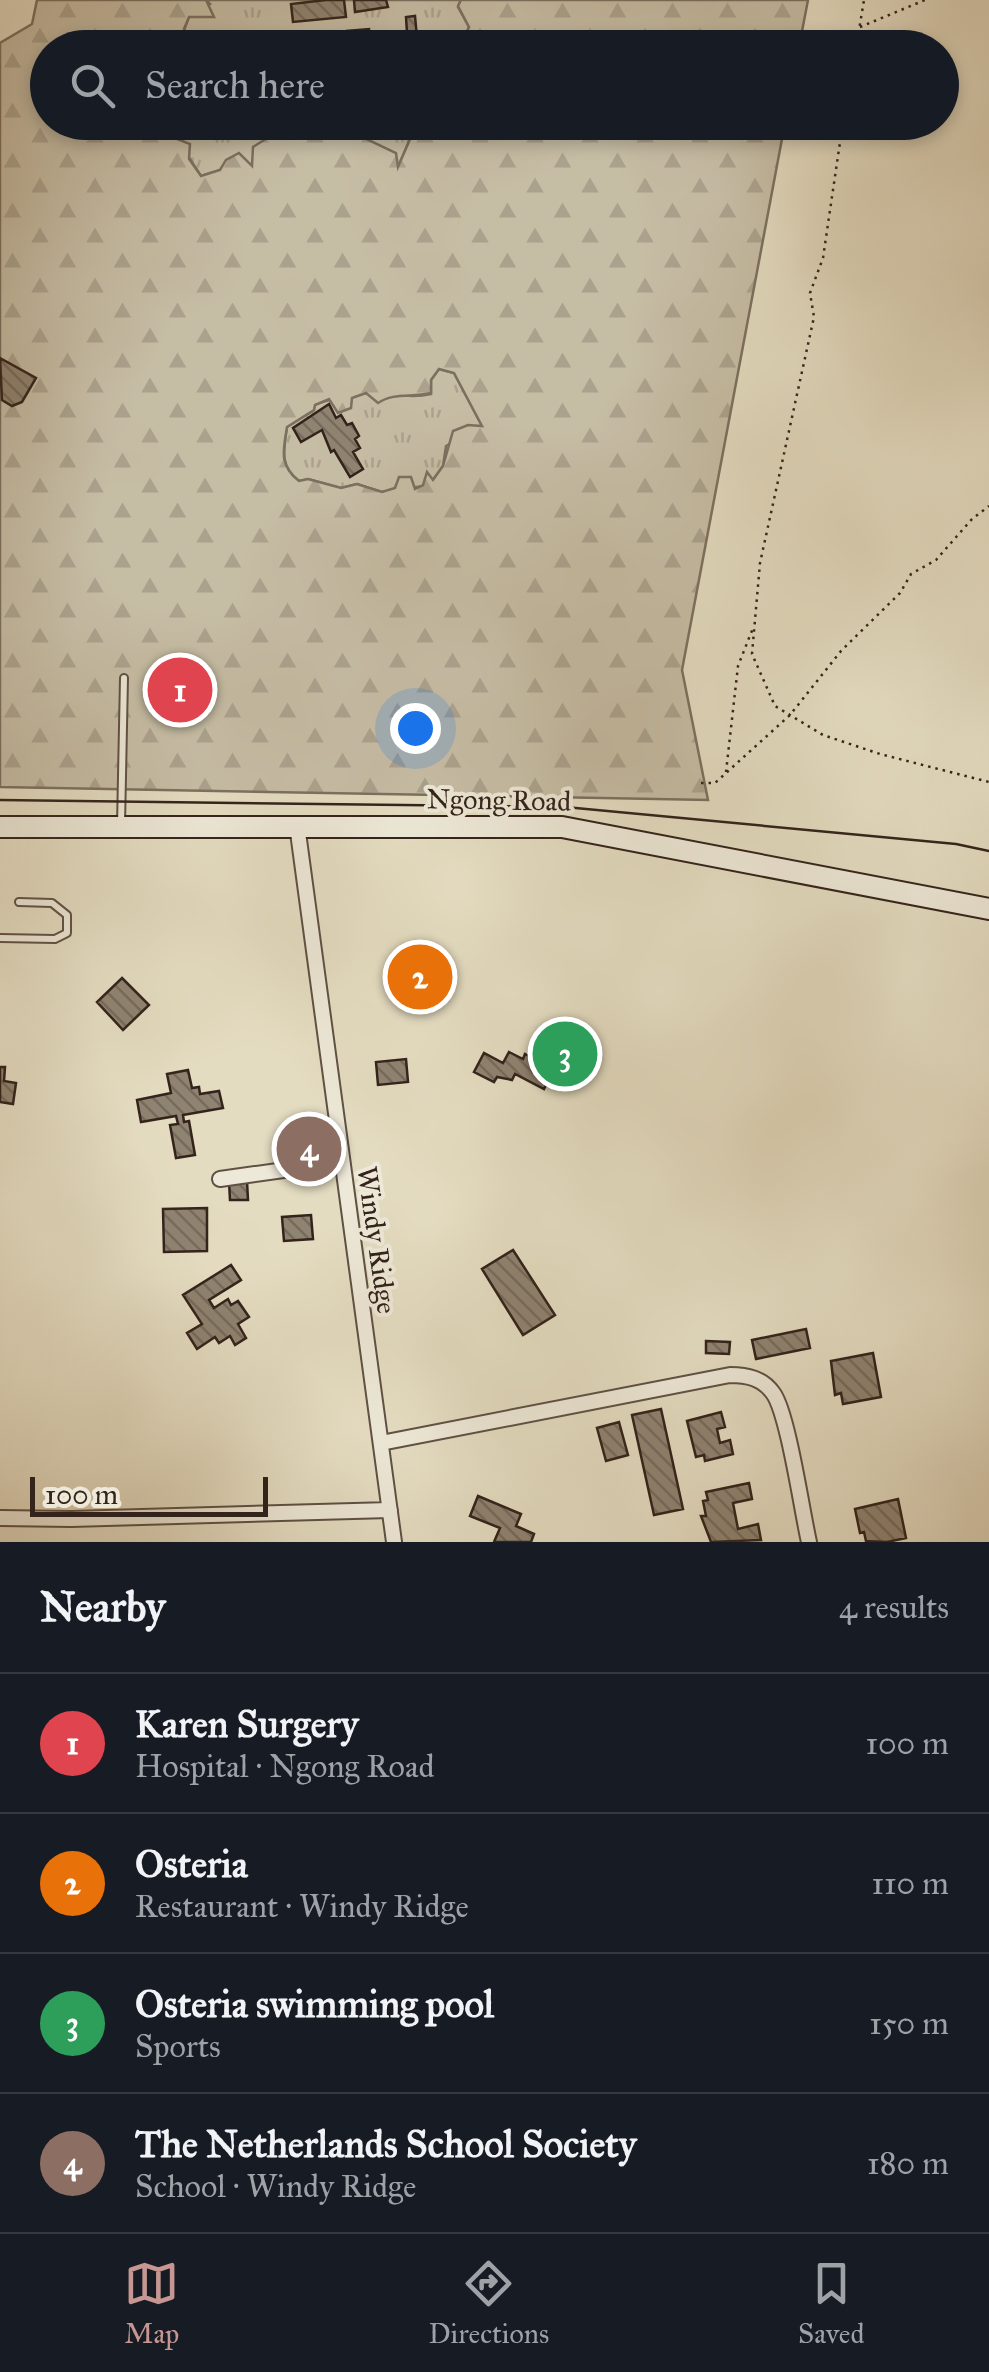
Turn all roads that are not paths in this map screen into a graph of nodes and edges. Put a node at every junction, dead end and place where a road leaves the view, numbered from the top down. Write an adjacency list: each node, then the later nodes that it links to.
1 (124, 678): 2 (lane)
2 (121, 826): 3 (main road, Ngong Road); 4 (main road, Ngong Road)
3 (297, 826): 6 (main road, Ngong Road); 8 (street, Windy Ridge)
4 (0, 827)
5 (20, 902): 7 (lane)
6 (989, 909)
7 (0, 938)
8 (341, 1162): 9 (street); 10 (street, Windy Ridge)
9 (220, 1179)
10 (381, 1442): 11 (street, Windy Ridge); 14 (street)
11 (390, 1510): 12 (street); 13 (street, Windy Ridge)
12 (0, 1518)
13 (394, 1542)
14 (809, 1542)

